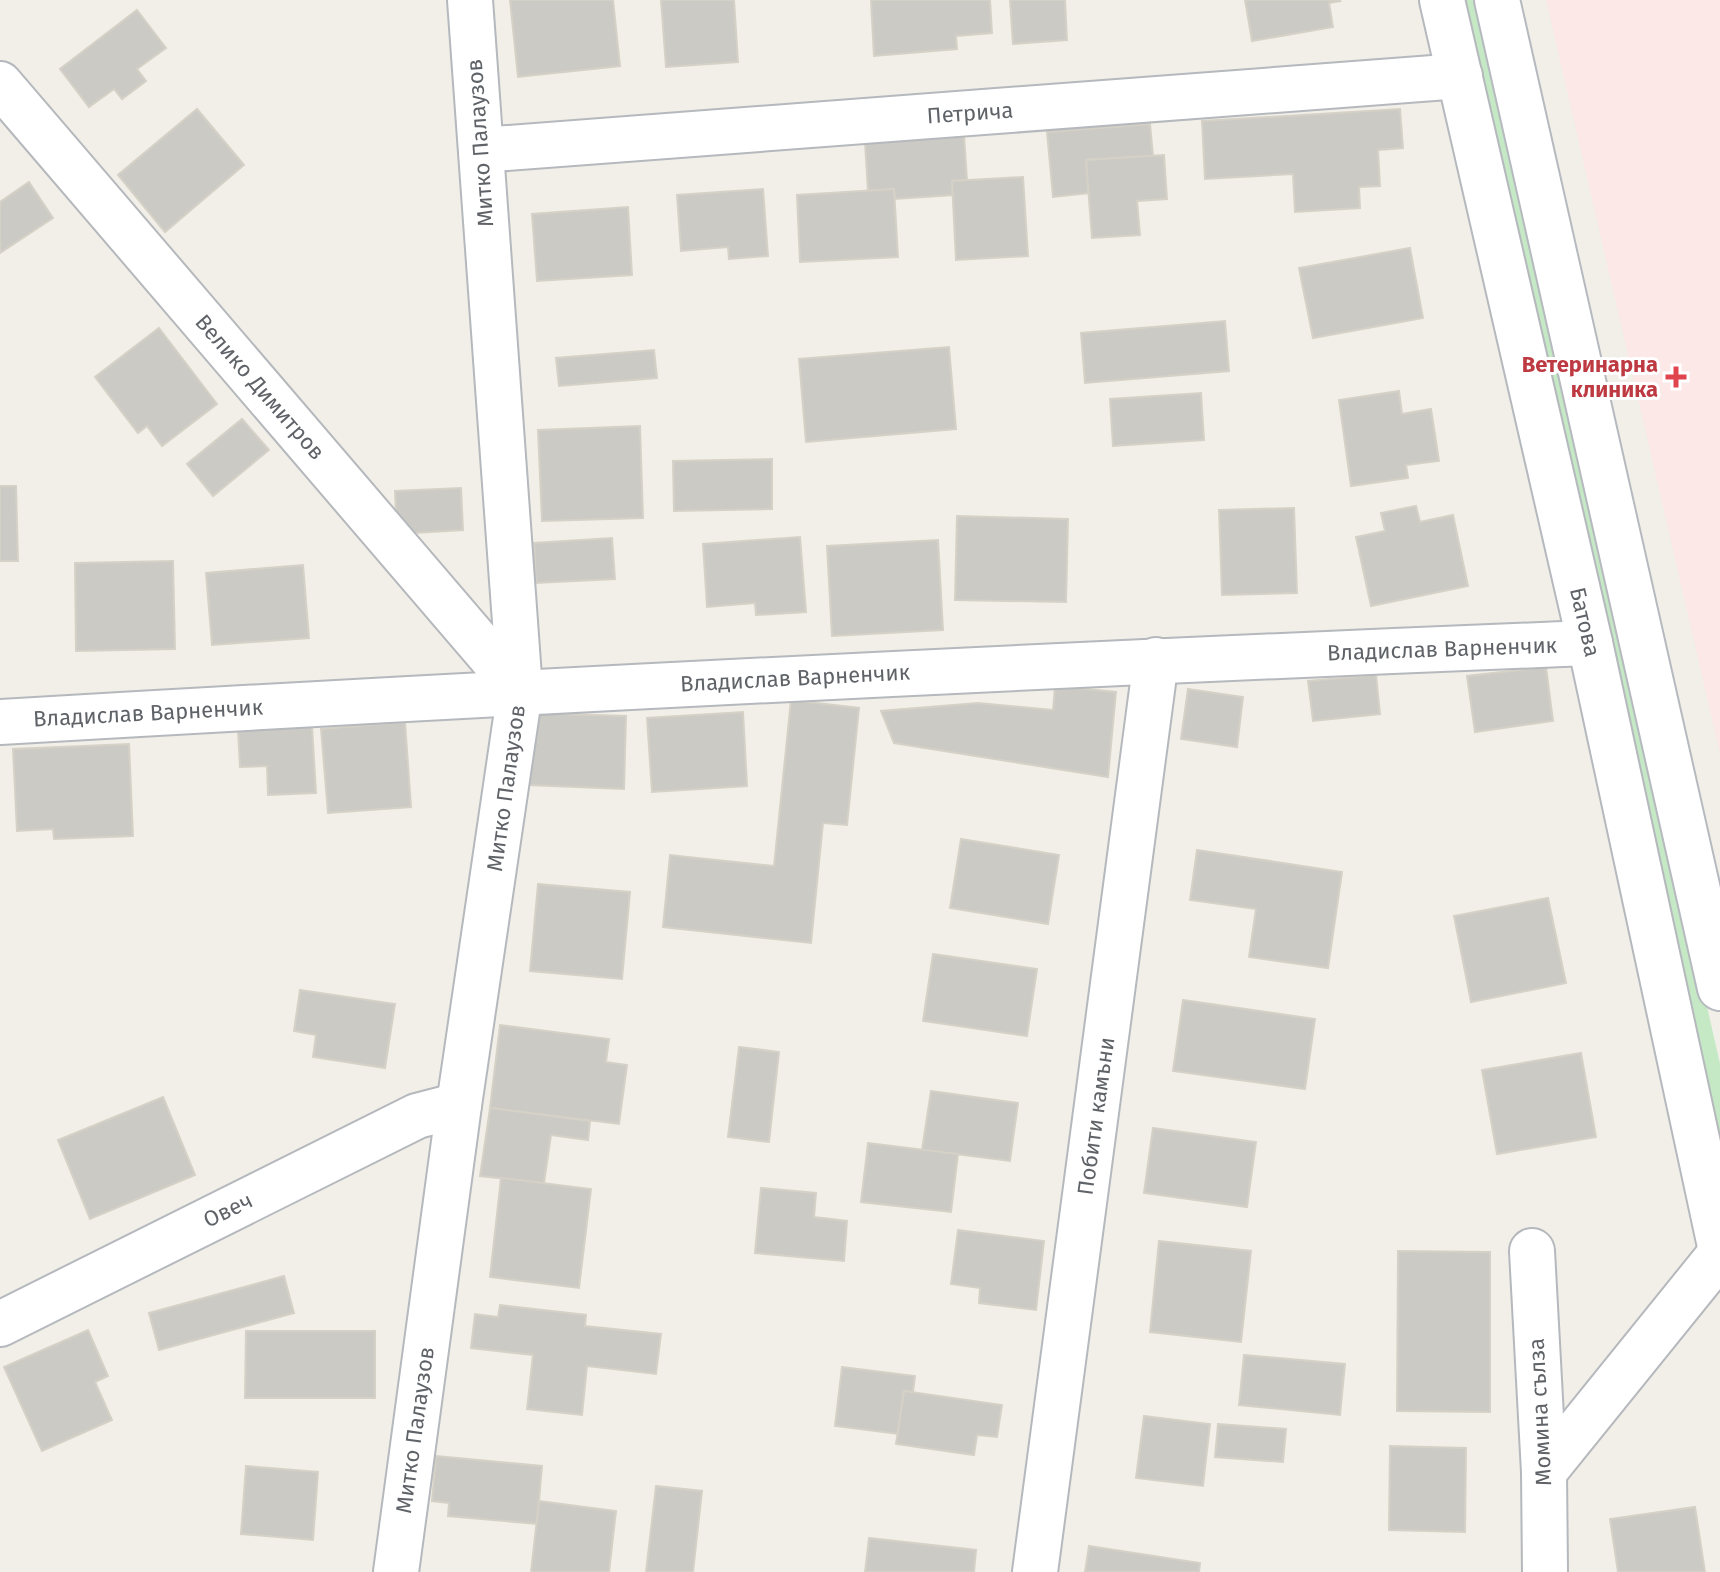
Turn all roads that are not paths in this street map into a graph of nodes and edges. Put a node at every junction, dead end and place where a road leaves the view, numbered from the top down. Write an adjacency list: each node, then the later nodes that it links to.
1 (470, 0): 6 (street, Митко Палаузов)
2 (1442, 0): 4 (street, Батова)
3 (1497, 0): 11 (street)
4 (1460, 76): 6 (street, Петрича); 7 (street, Батова)
5 (0, 84): 9 (street, Велико Димитров)
6 (481, 150): 9 (street, Митко Палаузов)
7 (1590, 643): 8 (street, Владислав Варненчик); 13 (street, Батова)
8 (1156, 660): 9 (street, Владислав Варненчик); 19 (street, Побити камъни)
9 (520, 691): 10 (street, Владислав Варненчик); 12 (street, Митко Палаузов)
10 (0, 722)
11 (1720, 988)
12 (459, 1105): 16 (street, Овеч); 18 (street, Митко Палаузов)
13 (1720, 1246)
14 (1532, 1251): 17 (street, Момина сълза)
15 (1720, 1254): 17 (street)
16 (0, 1324)
17 (1544, 1472): 20 (street, Момина сълза)
18 (396, 1572)
19 (1035, 1572)
20 (1545, 1572)

